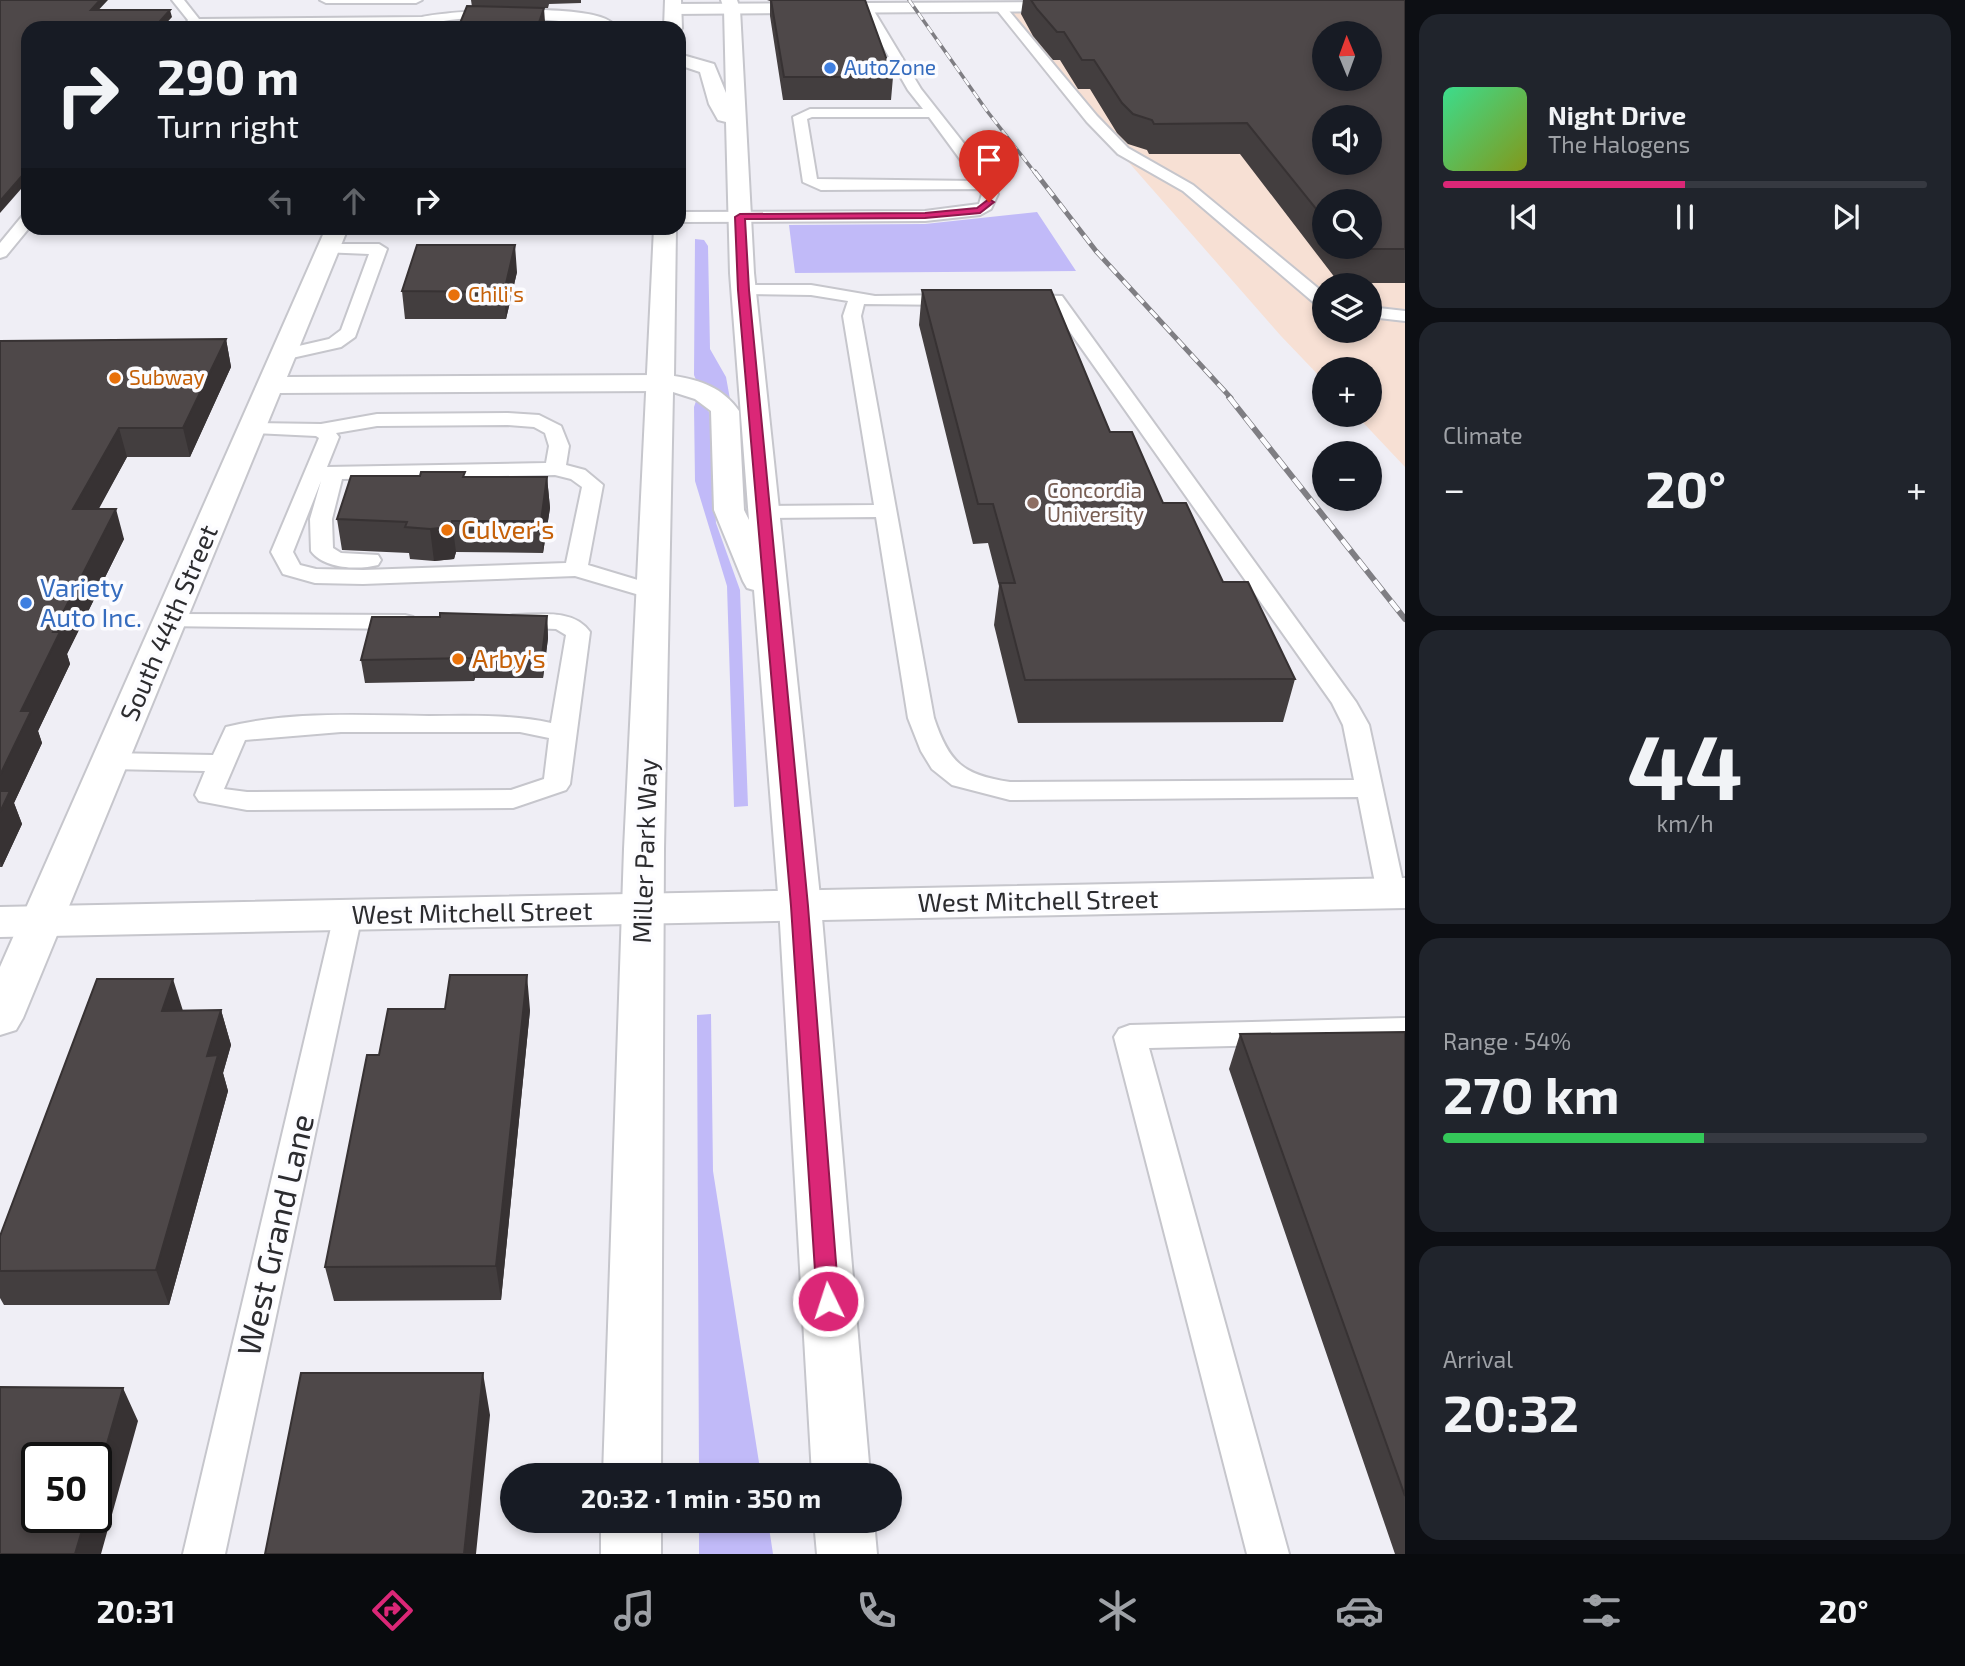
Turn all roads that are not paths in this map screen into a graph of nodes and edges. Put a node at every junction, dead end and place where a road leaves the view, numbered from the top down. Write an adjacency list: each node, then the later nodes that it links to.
1 (178, 0): 14 (lane)
2 (326, 0): 3 (lane)
3 (416, 0)
4 (479, 0): 8 (lane)
5 (731, 4): 10 (main road); 12 (main road); 20 (main road)
6 (966, 4): 12 (main road); 13 (main road)
7 (1073, 4): 11 (main road); 13 (main road)
8 (580, 5)
9 (608, 5): 17 (lane)
10 (673, 5)
11 (1094, 7)
12 (867, 8): 19 (lane)
13 (1001, 8): 31 (lane)
14 (191, 21)
15 (422, 21): 16 (lane)
16 (586, 21)
17 (606, 21)
18 (686, 62): 20 (main road)
19 (932, 113): 21 (lane); 22 (lane)
20 (737, 136): 25 (main road)
21 (986, 185): 22 (lane); 23 (lane)
22 (885, 186): 23 (lane)
23 (895, 216): 25 (lane)
24 (686, 217): 25 (lane)
25 (740, 217): 30 (main road)
26 (21, 227): 29 (lane)
27 (665, 235): 38 (main road, Miller Park Way)
28 (333, 238): 37 (main road, South 44th Street); 37 (lane)
29 (0, 253)
30 (743, 290): 32 (lane); 44 (main road)
31 (1312, 292)
32 (857, 300): 33 (lane); 43 (lane)
33 (972, 300)
34 (1000, 300): 55 (lane)
35 (1382, 313): 36 (lane)
36 (1405, 316)
37 (277, 370): 38 (main road); 39 (main road, South 44th Street)
38 (660, 383): 47 (main road, Miller Park Way); 48 (main road)
39 (252, 427): 40 (lane); 49 (main road, South 44th Street)
40 (321, 430): 41 (lane); 42 (lane)
41 (555, 469): 42 (lane); 45 (lane)
42 (325, 472): 46 (lane); 46 (lane)
43 (886, 511): 44 (lane); 55 (lane)
44 (764, 512): 48 (main road)
45 (576, 569): 46 (lane); 47 (lane)
46 (518, 571)
47 (653, 592): 58 (main road, Miller Park Way)
48 (773, 612): 57 (main road)
49 (170, 621): 50 (lane); 53 (main road, South 44th Street)
50 (421, 622)
51 (491, 622): 52 (lane)
52 (562, 733): 54 (lane); 54 (lane)
53 (110, 761): 54 (lane); 61 (main road, South 44th Street)
54 (222, 763)
55 (1368, 788): 56 (lane)
56 (1398, 893): 57 (main road, West Mitchell Street)
57 (800, 906): 58 (main road, West Mitchell Street); 65 (main road)
58 (643, 909): 59 (main road, West Mitchell Street); 64 (main road, Miller Park Way)
59 (348, 915): 61 (main road, West Mitchell Street); 68 (lane, West Grand Lane)
60 (0, 922): 61 (main road, West Mitchell Street)
61 (41, 922): 62 (main road, South 44th Street)
62 (0, 1018)
63 (1405, 1030): 71 (lane)
64 (632, 1463)
65 (840, 1463)
66 (631, 1533): 69 (main road)
67 (845, 1533): 70 (main road)
68 (204, 1554)
69 (631, 1554)
70 (847, 1554)
71 (1268, 1554)

